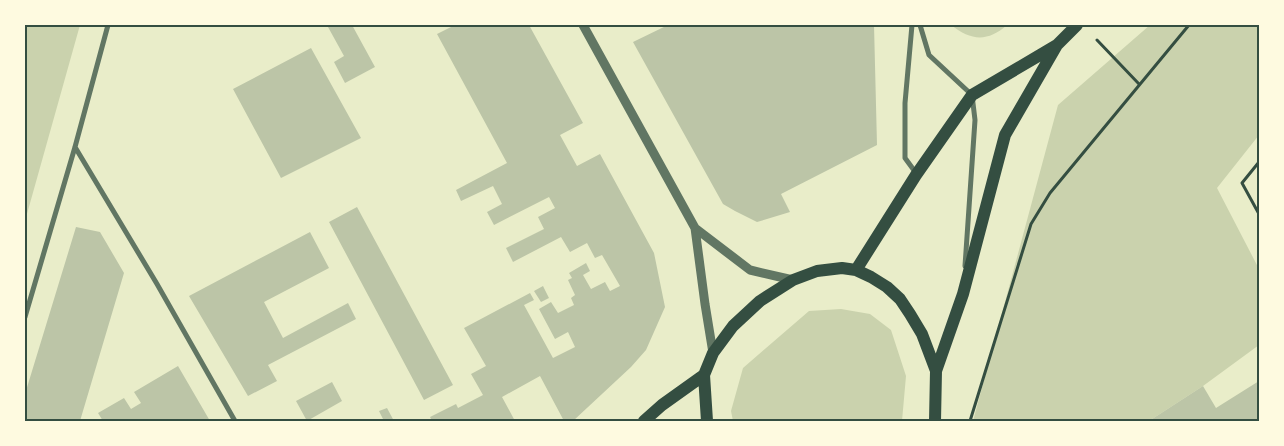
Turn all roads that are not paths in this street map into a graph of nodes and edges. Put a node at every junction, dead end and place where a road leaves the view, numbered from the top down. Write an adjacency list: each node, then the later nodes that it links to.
1 (108, 25): 8 (street)
2 (584, 25): 10 (street)
3 (912, 25): 9 (street)
4 (920, 25): 7 (street)
5 (1078, 25): 6 (main road)
6 (1057, 45): 7 (main road); 13 (main road)
7 (972, 95): 9 (main road); 13 (street)
8 (75, 147): 14 (street); 18 (street)
9 (916, 174): 11 (main road)
10 (695, 228): 12 (street); 15 (street)
11 (856, 270): 12 (main road); 16 (main road)
12 (793, 280): 15 (main road)
13 (963, 294): 16 (main road)
14 (25, 317)
15 (713, 354): 17 (main road)
16 (936, 372): 21 (main road)
17 (704, 375): 19 (main road); 20 (main road)
18 (236, 421)
19 (644, 421)
20 (707, 421)
21 (935, 421)

